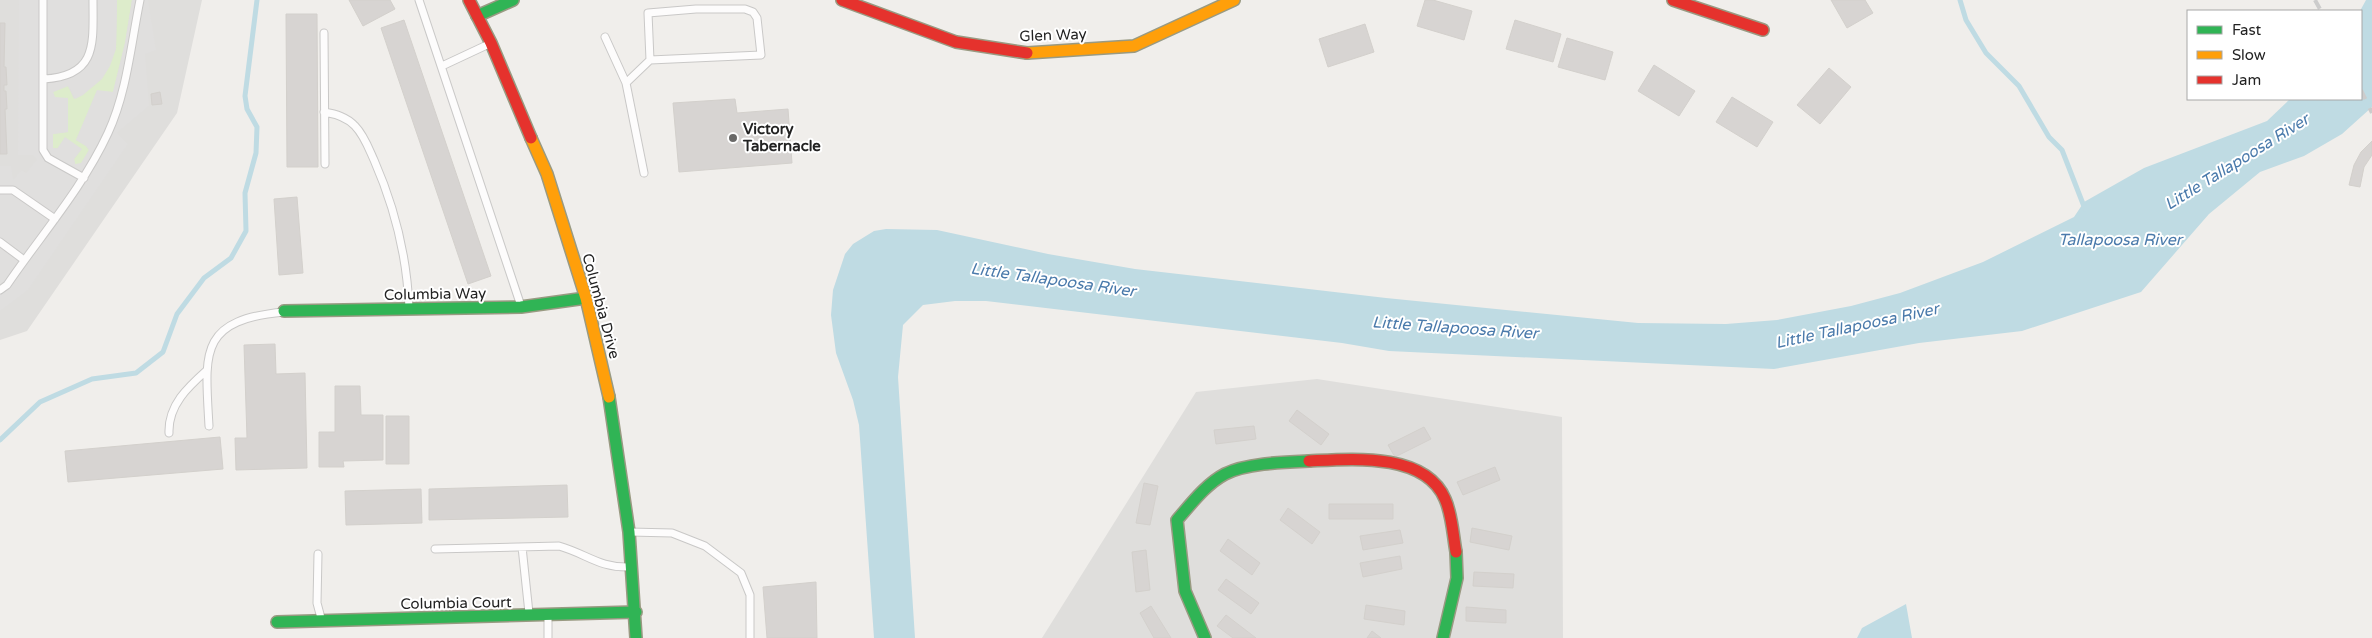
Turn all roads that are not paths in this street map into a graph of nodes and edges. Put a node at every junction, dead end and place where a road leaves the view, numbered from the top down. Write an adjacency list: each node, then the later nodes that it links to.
1 (43, 0): 19 (lane)
2 (93, 0): 19 (lane)
3 (140, 0): 24 (lane)
4 (419, 0): 18 (lane)
5 (469, 0): 12 (street, Columbia Drive)
6 (513, 0): 12 (street)
7 (695, 0): 11 (lane)
8 (842, 0): 9 (street, Glen Way)
9 (1234, 0)
10 (1673, 0): 13 (street)
11 (696, 9): 17 (lane); 17 (lane)
12 (477, 16): 16 (street, Columbia Drive)
13 (1762, 30)
14 (324, 33): 21 (lane)
15 (605, 38): 20 (lane)
16 (491, 43): 18 (lane); 30 (street, Columbia Drive)
17 (650, 60): 20 (lane)
18 (442, 66): 31 (lane)
19 (44, 80): 24 (lane)
20 (626, 83): 23 (lane)
21 (324, 112): 22 (lane); 32 (lane)
22 (325, 164)
23 (644, 173)
24 (84, 178): 26 (lane)
25 (0, 190): 26 (lane)
26 (55, 219): 28 (lane)
27 (0, 242): 28 (lane)
28 (24, 260): 29 (lane)
29 (0, 290)
30 (586, 298): 31 (street, Columbia Way); 37 (street, Columbia Drive)
31 (521, 306): 32 (street, Columbia Way)
32 (409, 309): 33 (street, Columbia Way)
33 (284, 312): 34 (lane)
34 (207, 370): 35 (lane); 36 (lane)
35 (209, 426)
36 (169, 433)
37 (629, 532): 41 (street, Columbia Drive); 49 (lane)
38 (522, 547): 39 (lane); 41 (lane); 43 (lane)
39 (435, 549)
40 (318, 554): 45 (lane)
41 (632, 567): 42 (street, Columbia Drive)
42 (636, 612): 44 (street, Columbia Court); 48 (street, Columbia Drive)
43 (530, 616): 44 (street, Columbia Court); 45 (street, Columbia Court)
44 (548, 616): 47 (lane)
45 (322, 621): 46 (street, Columbia Court)
46 (277, 622)
47 (548, 638)
48 (636, 638)
49 (750, 638)
50 (1205, 638): 51 (street)
51 (1443, 638)

